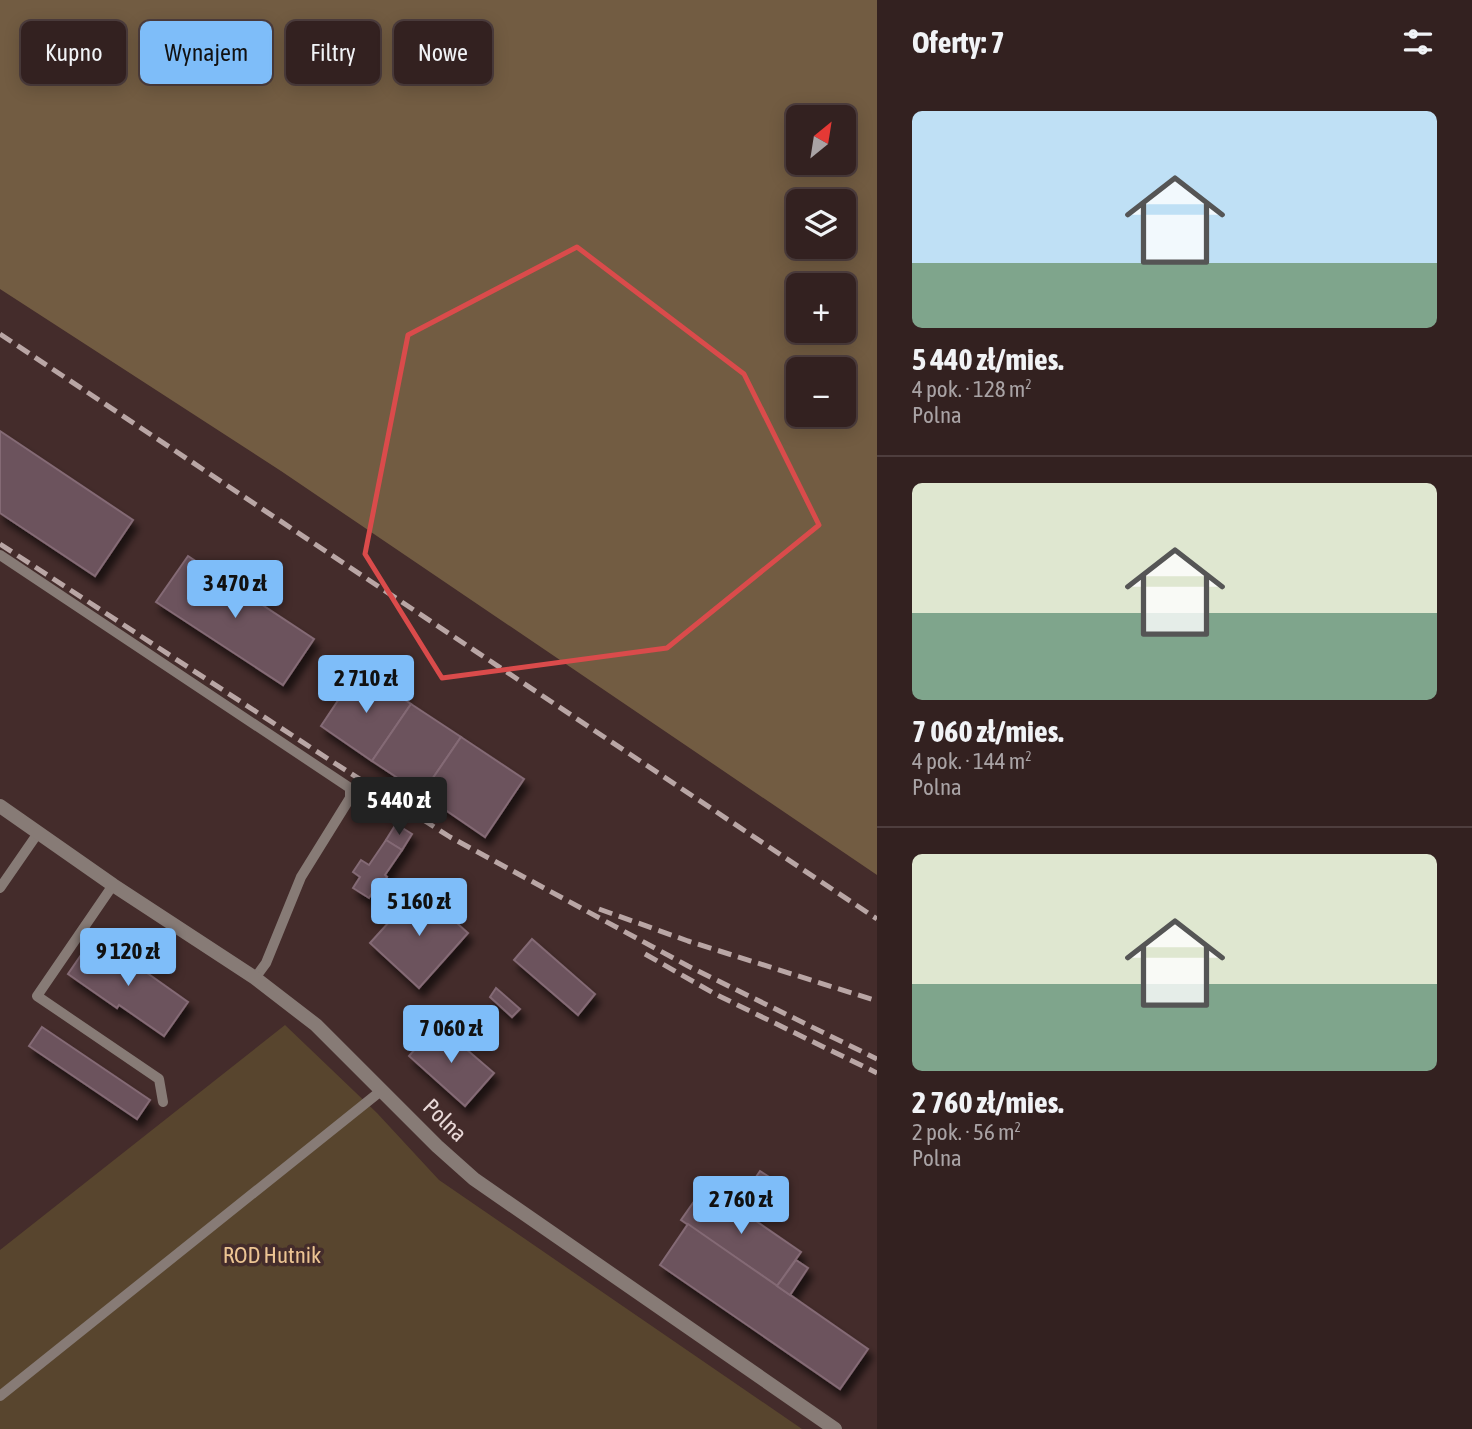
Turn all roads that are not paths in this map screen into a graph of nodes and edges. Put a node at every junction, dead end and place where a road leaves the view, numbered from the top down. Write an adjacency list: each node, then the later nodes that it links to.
1 (0, 555): 6 (lane)
2 (0, 806): 3 (street, Polna)
3 (38, 833): 4 (street, Polna); 5 (lane)
4 (113, 885): 6 (street, Polna); 8 (lane)
5 (0, 888)
6 (255, 978): 7 (street, Polna)
7 (382, 1090): 9 (lane); 10 (street, Polna)
8 (163, 1101)
9 (0, 1396)
10 (835, 1429)

